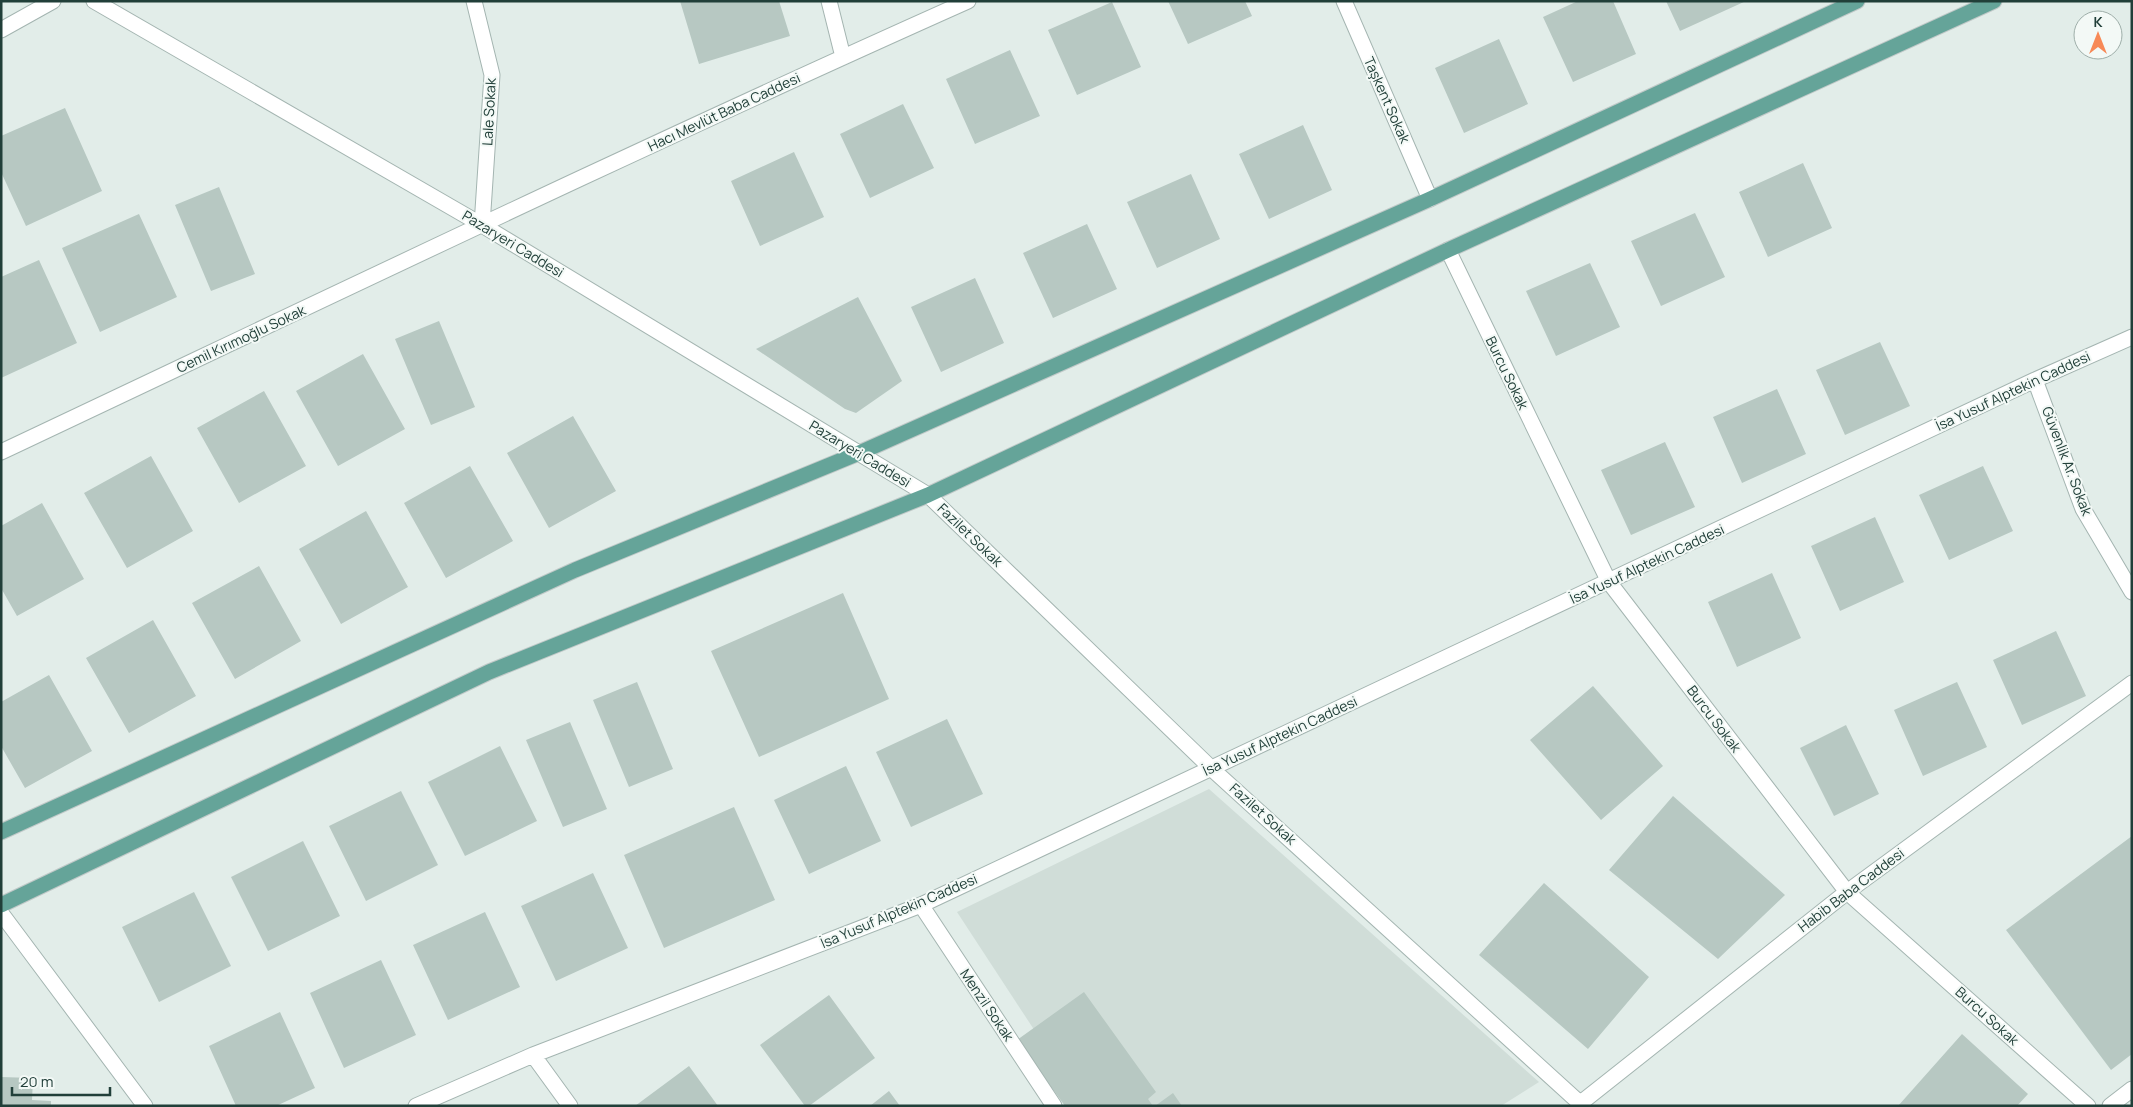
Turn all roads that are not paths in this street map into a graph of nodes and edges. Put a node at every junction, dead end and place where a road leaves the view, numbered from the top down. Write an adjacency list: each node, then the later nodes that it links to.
1 (53, 1): 9 (street)
2 (94, 1): 12 (street, Pazaryeri Caddesi)
3 (474, 1): 12 (street, Lale Sokak)
4 (829, 1): 10 (street)
5 (968, 1): 10 (street, Hacı Mevlüt Baba Caddesi)
6 (1344, 1): 11 (street, Taşkent Sokak)
7 (1857, 1): 11 (main road)
8 (1994, 1): 13 (main road)
9 (1, 30)
10 (843, 57): 12 (street, Hacı Mevlüt Baba Caddesi)
11 (1430, 199): 17 (main road)
12 (482, 225): 16 (street, Cemil Kırımoğlu Sokak); 17 (street, Pazaryeri Caddesi)
13 (1448, 250): 18 (main road); 19 (street, Burcu Sokak)
14 (2132, 337): 15 (street, İsa Yusuf Alptekin Caddesi)
15 (2035, 380): 19 (street, İsa Yusuf Alptekin Caddesi); 20 (street, Güvenlik Ar. Sokak)
16 (1, 452)
17 (859, 453): 18 (street, Pazaryeri Caddesi); 23 (main road)
18 (928, 495): 22 (street, Fazilet Sokak); 25 (main road)
19 (1609, 582): 22 (street, İsa Yusuf Alptekin Caddesi); 24 (street, Burcu Sokak)
20 (2132, 592)
21 (2132, 683): 24 (street, Habib Baba Caddesi)
22 (1212, 768): 26 (street, İsa Yusuf Alptekin Caddesi); 30 (street, Fazilet Sokak)
23 (1, 832)
24 (1847, 892): 30 (street, Habib Baba Caddesi); 35 (street, Burcu Sokak)
25 (1, 905)
26 (920, 905): 28 (street, İsa Yusuf Alptekin Caddesi); 34 (street, Menzil Sokak)
27 (1, 913): 31 (street)
28 (533, 1055): 32 (street, İsa Yusuf Alptekin Caddesi); 33 (street)
29 (2132, 1089): 36 (street)
30 (1580, 1105)
31 (145, 1106)
32 (416, 1106)
33 (570, 1106)
34 (1054, 1106)
35 (2088, 1106)
36 (2110, 1106)

